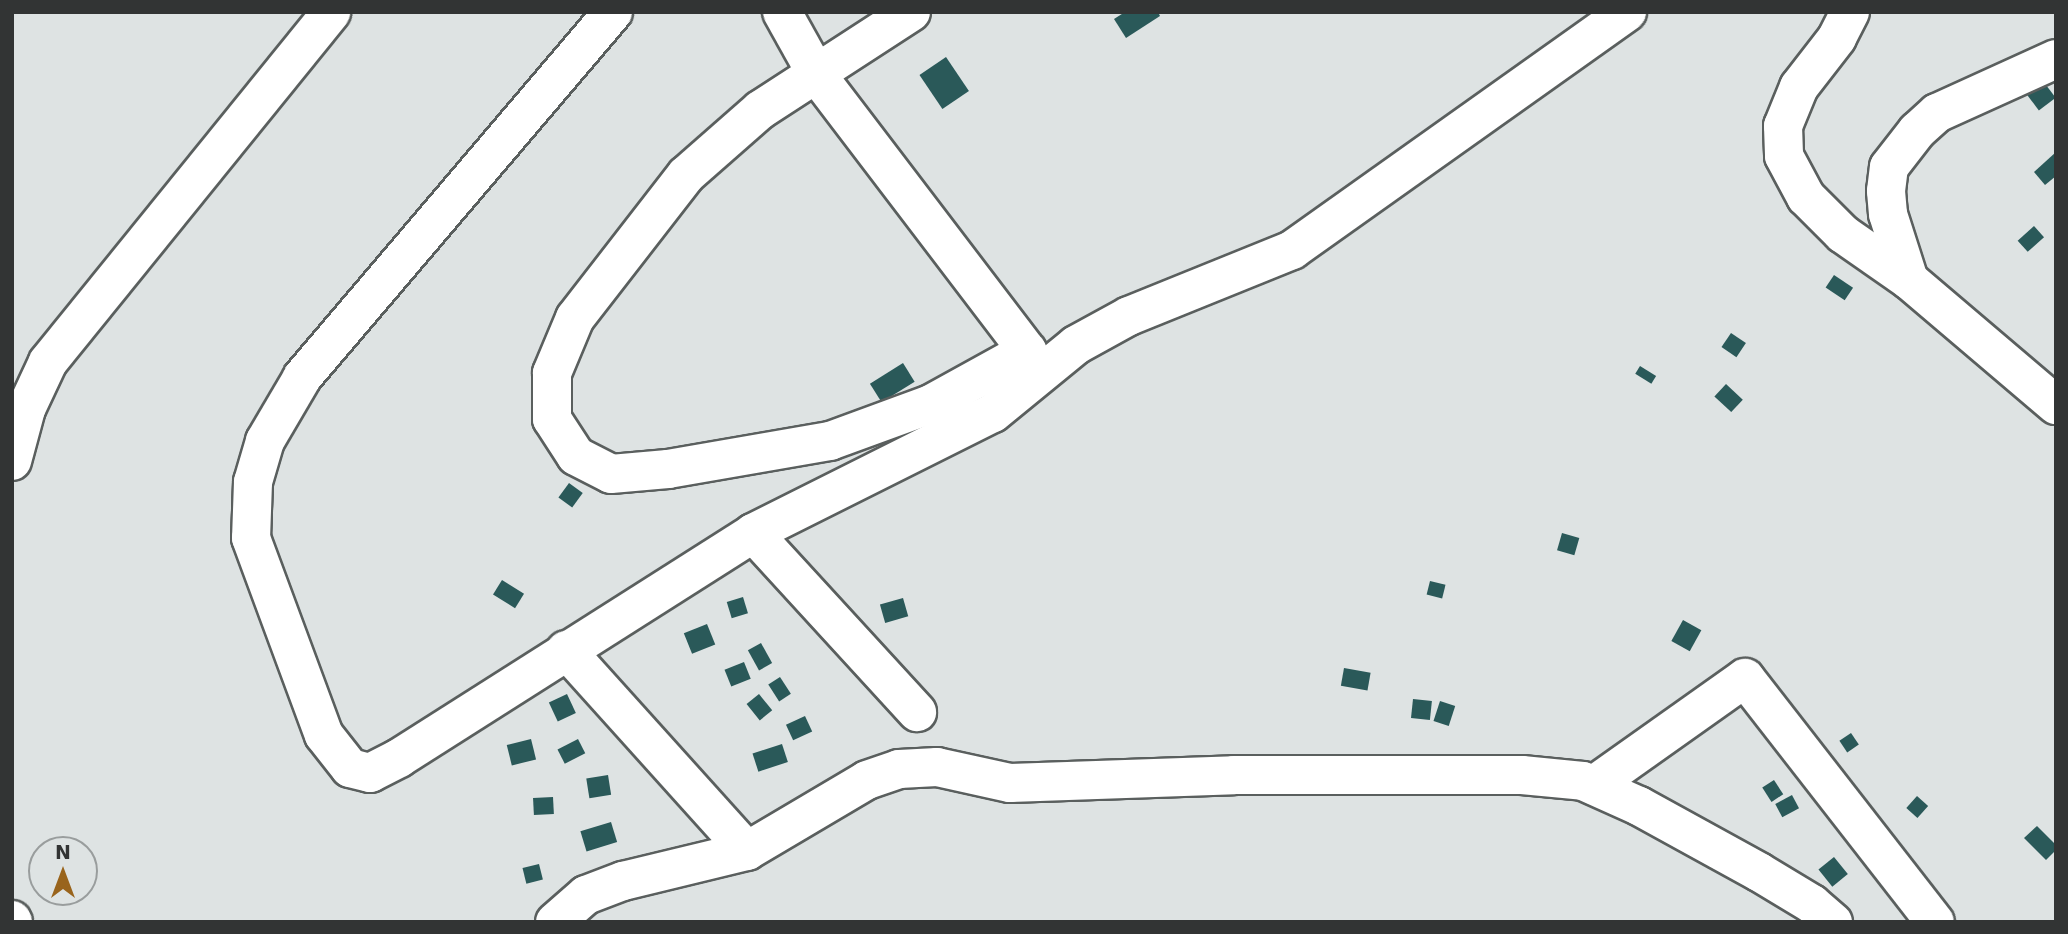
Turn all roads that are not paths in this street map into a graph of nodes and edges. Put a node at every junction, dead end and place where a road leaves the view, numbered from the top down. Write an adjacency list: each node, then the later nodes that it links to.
1 (331, 12): 12 (street)
2 (613, 12): 14 (street)
3 (782, 12): 8 (street)
4 (911, 12): 8 (street)
5 (1627, 12): 10 (street)
6 (1850, 12): 9 (street)
7 (2056, 59): 9 (street)
8 (817, 75): 10 (street); 10 (street)
9 (1909, 281): 11 (street)
10 (1033, 363): 13 (street)
11 (2052, 395)
12 (12, 461)
13 (753, 533): 14 (street); 15 (street)
14 (566, 650): 17 (street)
15 (916, 712)
16 (1594, 785): 17 (street); 19 (street); 20 (street)
17 (747, 851): 18 (street)
18 (555, 922)
19 (1833, 922)
20 (1936, 922)

